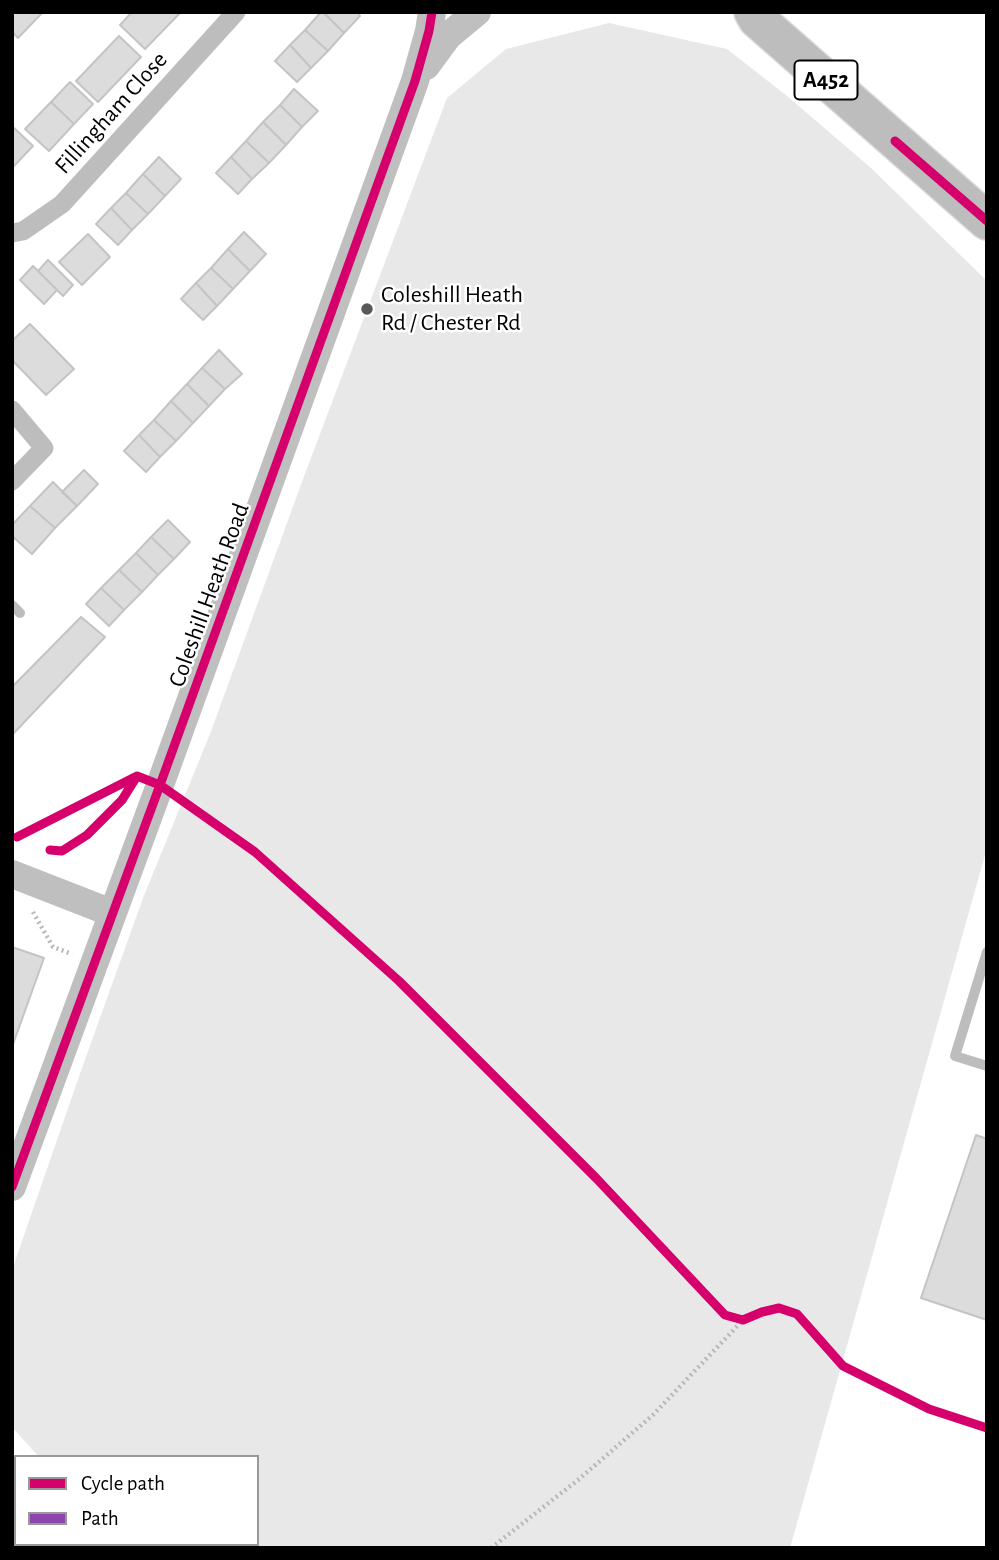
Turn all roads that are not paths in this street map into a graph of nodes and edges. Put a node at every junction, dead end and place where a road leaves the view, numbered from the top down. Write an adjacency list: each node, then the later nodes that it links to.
1 (236, 12): 7 (street, Fillingham Close)
2 (432, 12): 5 (street, Coleshill Heath Road)
3 (477, 12): 5 (street, Coleshill Heath Road)
4 (750, 15): 6 (highway, A452)
5 (415, 81): 11 (street, Coleshill Heath Road)
6 (987, 220)
7 (12, 233)
8 (12, 410): 9 (street)
9 (12, 481)
10 (12, 874): 11 (street)
11 (112, 913): 14 (street, Coleshill Heath Road)
12 (987, 952): 13 (lane)
13 (987, 1066)
14 (12, 1187)

